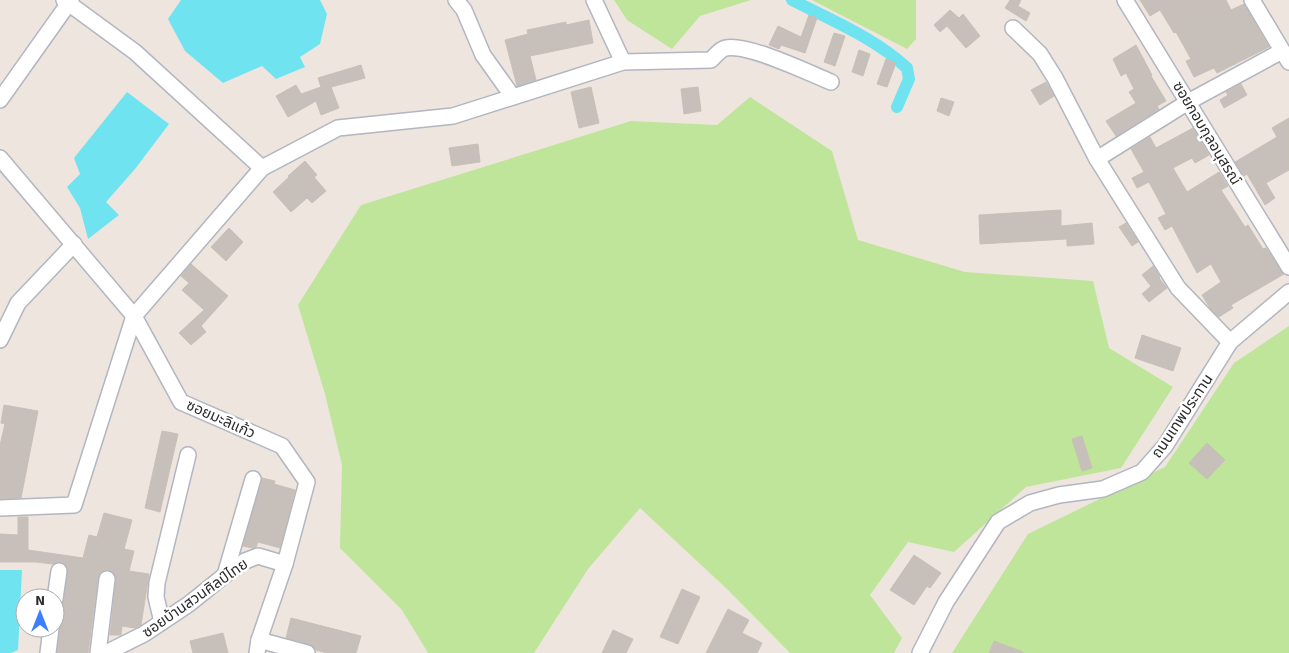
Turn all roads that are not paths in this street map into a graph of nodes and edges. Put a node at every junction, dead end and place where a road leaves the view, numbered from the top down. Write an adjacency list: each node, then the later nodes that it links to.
1 (456, 0): 10 (street)
2 (594, 0): 8 (street)
3 (1125, 0): 12 (street, ซอยกอบกุลอนุสรณ์)
4 (1252, 0): 7 (street)
5 (68, 1): 11 (street); 15 (street)
6 (1013, 28): 13 (street)
7 (1285, 57): 12 (street)
8 (623, 62): 9 (street); 10 (street)
9 (832, 82)
10 (513, 97): 15 (street)
11 (0, 100)
12 (1188, 102): 13 (street); 17 (street, ซอยกอบกุลอนุสรณ์)
13 (1097, 159): 21 (street)
14 (2, 164): 16 (street, ซอยมะลิแก้ว)
15 (262, 168): 19 (street)
16 (74, 244): 19 (street, ซอยมะลิแก้ว); 20 (street)
17 (1289, 267)
18 (1289, 292): 21 (street, ถนนเทพประทาน)
19 (134, 316): 24 (street); 25 (street, ซอยมะลิแก้ว)
20 (0, 340)
21 (1230, 342): 37 (street, ถนนเทพประทาน)
22 (188, 455): 30 (street)
23 (253, 479): 27 (street)
24 (0, 508)
25 (285, 564): 27 (street, ซอยบ้านสวนศิลป์ไทย); 32 (street, ซอยมะลิแก้ว)
26 (59, 571): 29 (street)
27 (225, 575): 30 (street, ซอยบ้านสวนศิลป์ไทย)
28 (107, 579): 34 (street)
29 (57, 588)
30 (162, 622): 35 (street, ซอยบ้านสวนศิลป์ไทย)
31 (50, 638): 33 (street)
32 (258, 646): 36 (street)
33 (48, 653)
34 (98, 653)
35 (106, 653)
36 (307, 653)
37 (920, 653)

